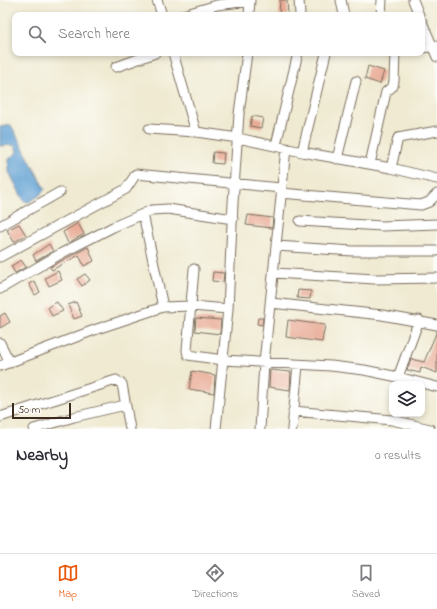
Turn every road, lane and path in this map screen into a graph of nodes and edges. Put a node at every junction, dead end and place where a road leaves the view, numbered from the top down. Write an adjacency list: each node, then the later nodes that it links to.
1 (157, 0): 8 (street)
2 (249, 0): 7 (street); 10 (street)
3 (299, 0): 11 (street)
4 (341, 0): 12 (street)
5 (382, 0): 13 (street)
6 (413, 0): 14 (street)
7 (218, 2): 9 (street)
8 (161, 12)
9 (191, 12)
10 (249, 12)
11 (300, 12)
12 (343, 12)
13 (381, 12)
14 (418, 12)
15 (425, 28): 16 (street)
16 (435, 46): 17 (street); 24 (street)
17 (425, 48)
18 (147, 56): 25 (street)
19 (174, 56): 29 (street)
20 (247, 56): 30 (street)
21 (297, 56): 31 (street)
22 (325, 56): 33 (street)
23 (395, 56): 35 (street)
24 (437, 56)
25 (116, 67)
26 (356, 81): 34 (street)
27 (149, 130): 29 (street)
28 (437, 131): 36 (street)
29 (196, 132): 30 (street)
30 (238, 138): 31 (street); 38 (street)
31 (276, 145): 32 (street)
32 (286, 148): 33 (street); 39 (street)
33 (302, 152): 34 (street)
34 (337, 159): 35 (street)
35 (370, 164): 36 (street)
36 (391, 168): 37 (street)
37 (437, 179)
38 (234, 183): 39 (street); 43 (street); 49 (street)
39 (281, 191): 41 (street); 47 (street)
40 (60, 192): 46 (street)
41 (437, 194)
42 (142, 214): 43 (street); 53 (street); 56 (street)
43 (233, 219): 57 (street)
44 (300, 221): 45 (street)
45 (437, 224)
46 (0, 226)
47 (276, 246): 48 (street); 51 (street)
48 (437, 251)
49 (0, 257)
50 (194, 269): 55 (street)
51 (274, 273): 52 (street); 54 (street)
52 (437, 278)
53 (0, 289)
54 (271, 304): 58 (street); 63 (street)
55 (191, 306): 56 (street); 57 (street); 61 (street)
56 (163, 307): 62 (street)
57 (228, 309): 61 (street)
58 (419, 320): 59 (street); 66 (street)
59 (437, 324)
60 (0, 343): 62 (street)
61 (223, 360): 63 (street); 73 (street)
62 (10, 363): 65 (street)
63 (264, 363): 64 (street); 74 (street)
64 (298, 365): 66 (street); 69 (street)
65 (0, 366)
66 (398, 377): 67 (street)
67 (437, 387)
68 (126, 405): 70 (street); 71 (street); 72 (street)
69 (294, 410): 75 (street); 76 (street)
70 (0, 416)
71 (34, 429)
72 (130, 429)
73 (216, 429)
74 (260, 429)
75 (292, 429)
76 (430, 429)

